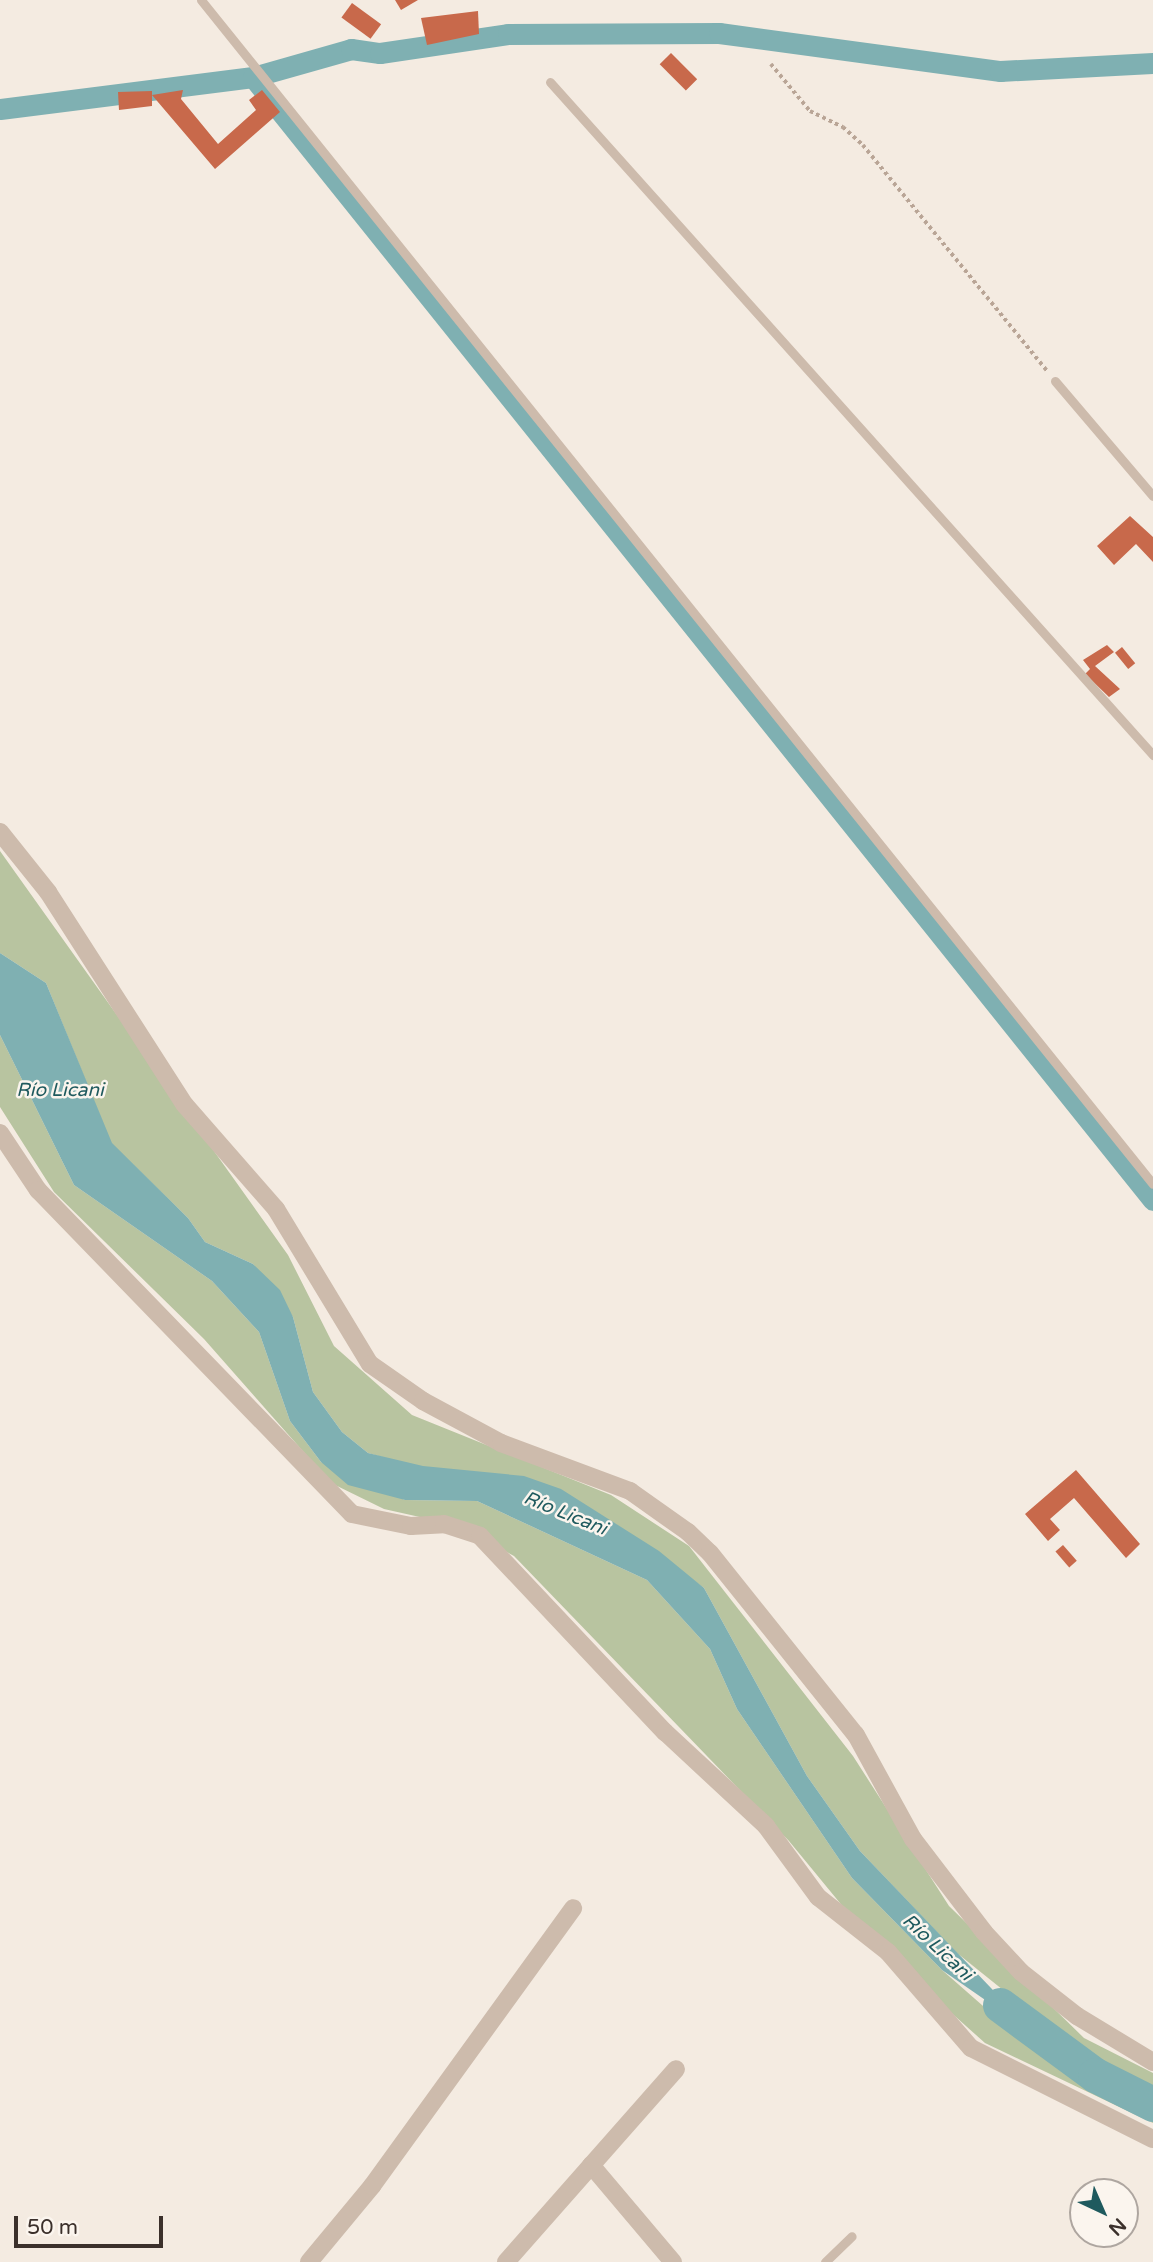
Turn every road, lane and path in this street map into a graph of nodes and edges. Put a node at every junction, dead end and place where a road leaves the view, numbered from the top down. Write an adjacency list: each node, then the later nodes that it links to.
1 (201, 0): 9 (lane)
2 (771, 64): 4 (path)
3 (550, 82): 6 (lane)
4 (1055, 381): 5 (lane)
5 (1153, 496)
6 (1153, 755)
7 (0, 832): 11 (street)
8 (0, 1133): 13 (street)
9 (1153, 1184)
10 (573, 1908): 16 (street)
11 (1153, 2062)
12 (676, 2069): 14 (street)
13 (1153, 2139)
14 (591, 2165): 17 (street); 18 (street)
15 (852, 2236): 19 (lane)
16 (309, 2262)
17 (506, 2262)
18 (673, 2262)
19 (825, 2262)

